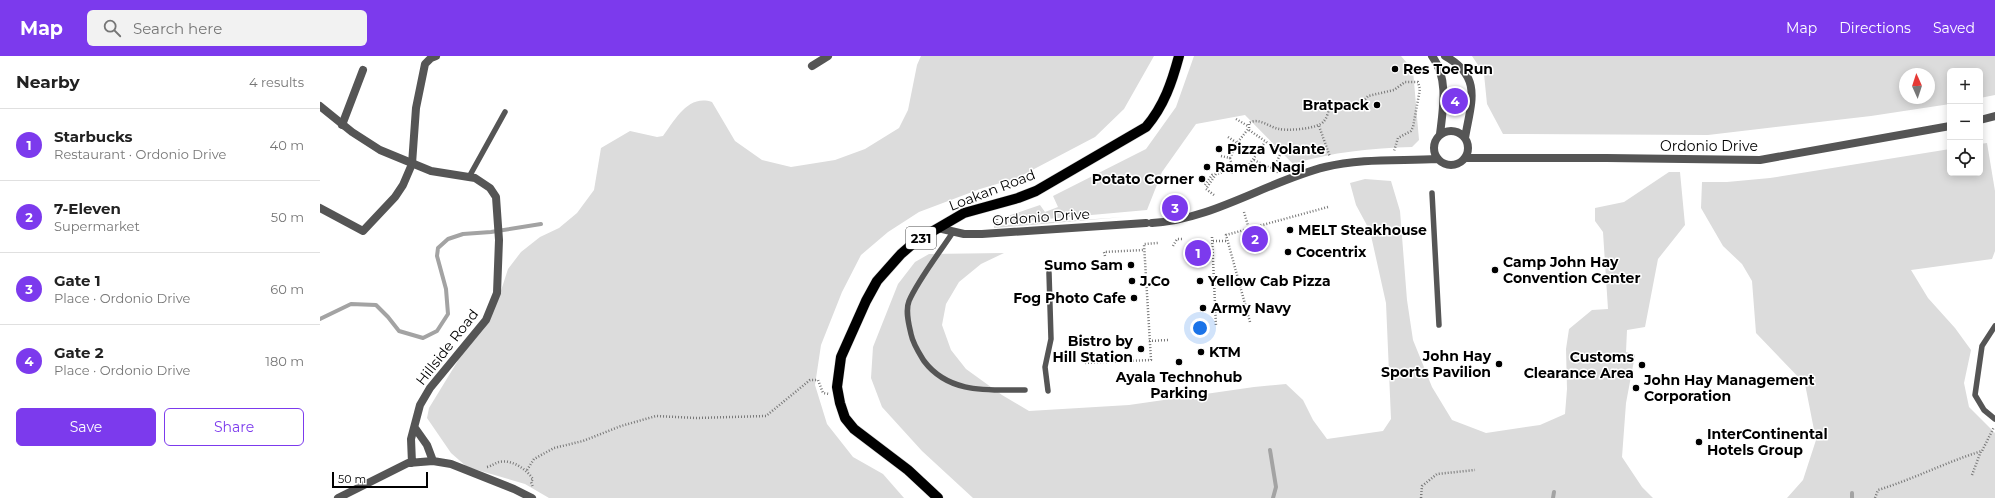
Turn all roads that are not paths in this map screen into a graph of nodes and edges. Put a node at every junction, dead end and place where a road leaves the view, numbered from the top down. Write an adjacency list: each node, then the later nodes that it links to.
1 (436, 56): 18 (street)
2 (828, 56): 6 (street)
3 (1179, 56): 22 (main road, Loakan Road / 231)
4 (1432, 56): 14 (street)
5 (1445, 56): 15 (street)
6 (812, 66)
7 (363, 70): 12 (street)
8 (320, 106): 12 (street, Hillside Road)
9 (505, 112): 19 (lane)
10 (1995, 116): 11 (street)
11 (1983, 119)
12 (342, 125): 18 (street, Hillside Road)
13 (1947, 127): 16 (street, Ordonio Drive)
14 (1440, 134): 15 (street); 17 (street)
15 (1465, 138): 16 (street)
16 (1465, 158): 17 (street, Ordonio Drive)
17 (1437, 159): 23 (street, Ordonio Drive)
18 (412, 164): 19 (street, Hillside Road); 21 (street)
19 (469, 177): 30 (street, Hillside Road)
20 (1432, 192): 25 (lane)
21 (320, 208)
22 (938, 228): 23 (street, Ordonio Drive); 35 (main road, Loakan Road / 231)
23 (953, 232): 27 (lane)
24 (1048, 273): 28 (lane)
25 (1439, 325)
26 (1995, 326): 29 (lane)
27 (1025, 390)
28 (1048, 391)
29 (1995, 419)
30 (415, 428): 31 (street); 32 (street, Hillside Road)
31 (433, 462): 32 (street); 34 (street)
32 (412, 463): 33 (street)
33 (338, 498)
34 (532, 498)
35 (938, 498)

